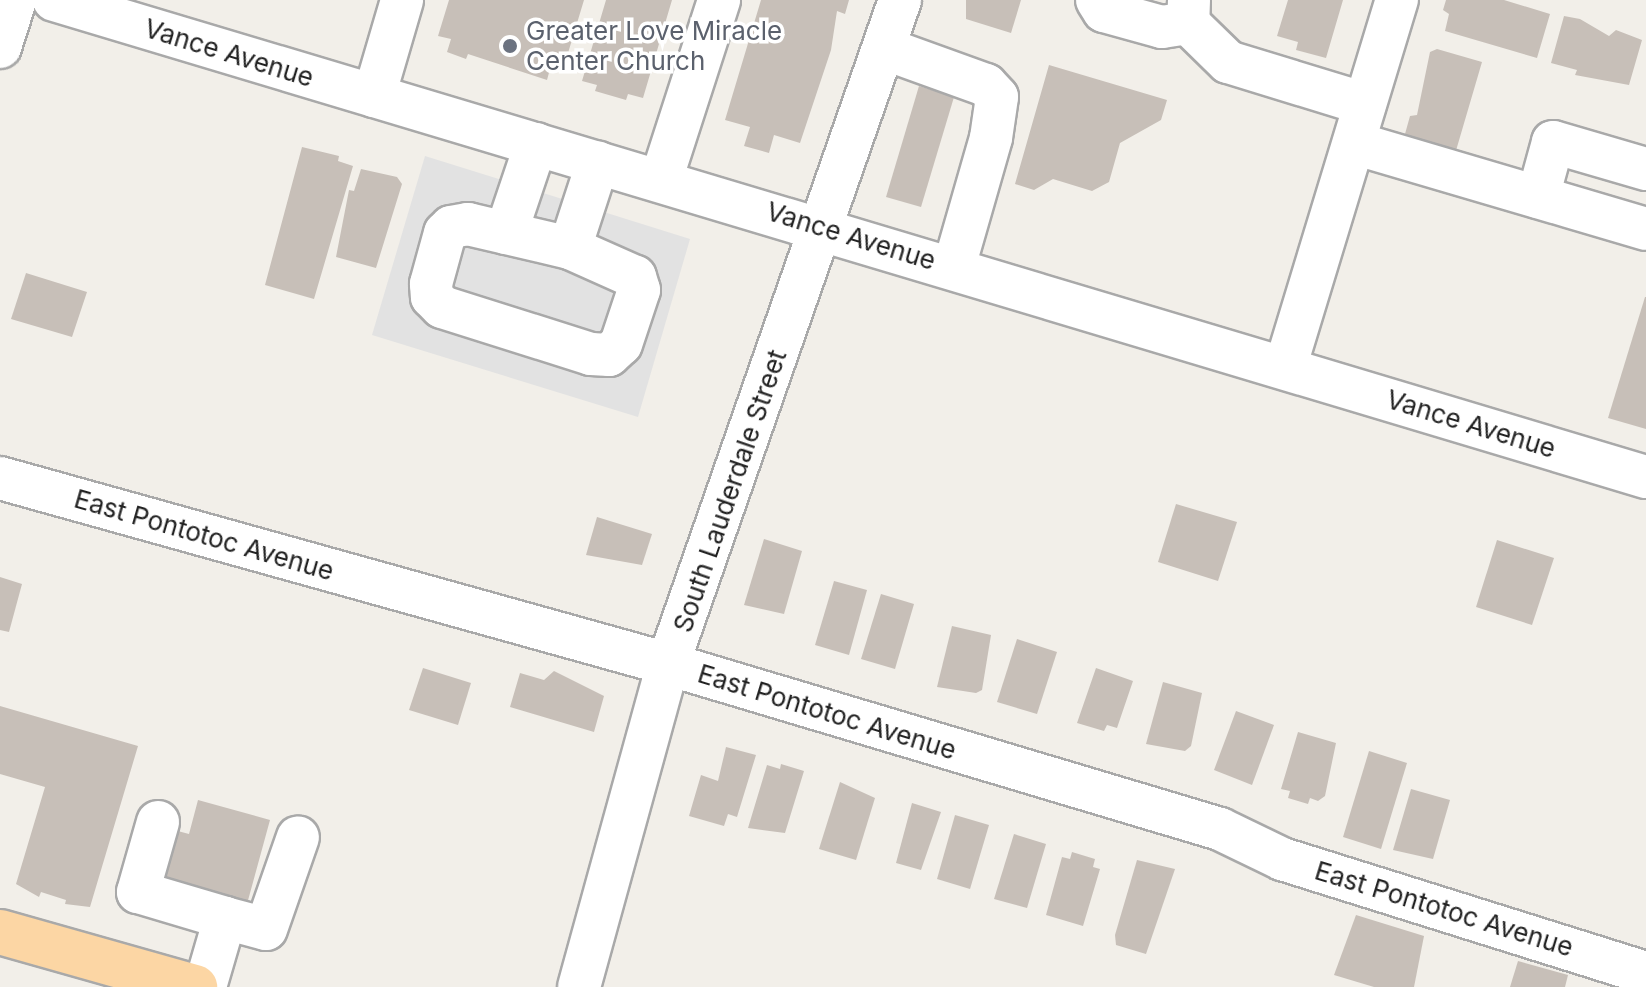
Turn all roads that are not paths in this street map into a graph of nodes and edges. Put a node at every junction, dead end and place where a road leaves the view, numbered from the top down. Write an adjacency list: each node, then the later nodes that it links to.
1 (15, 0): 9 (street)
2 (54, 0): 11 (street, Vance Avenue)
3 (402, 0): 11 (street)
4 (719, 0): 16 (street)
5 (900, 0): 10 (street, South Lauderdale Street)
6 (1097, 0): 8 (street)
7 (1397, 0): 12 (street)
8 (1188, 11): 12 (street)
9 (0, 47)
10 (886, 49): 18 (street, South Lauderdale Street); 22 (street)
11 (374, 96): 13 (street, Vance Avenue)
12 (1360, 123): 17 (street); 23 (street)
13 (536, 144): 14 (street, Vance Avenue); 20 (street)
14 (598, 162): 16 (street, Vance Avenue); 21 (street)
15 (1646, 169): 17 (street)
16 (661, 180): 18 (street, Vance Avenue)
17 (1538, 197): 19 (street)
18 (823, 227): 22 (street, Vance Avenue); 26 (street, South Lauderdale Street)
19 (1646, 229)
20 (506, 233): 21 (street); 21 (street)
21 (570, 248)
22 (954, 267): 23 (street, Vance Avenue)
23 (1285, 368): 24 (street, Vance Avenue)
24 (1646, 477)
25 (0, 478): 26 (street, East Pontotoc Avenue)
26 (668, 664): 31 (street, East Pontotoc Avenue); 35 (street, South Lauderdale Street)
27 (158, 822): 29 (street)
28 (298, 837): 29 (street)
29 (225, 918): 34 (street)
30 (0, 932): 32 (main road)
31 (1646, 973)
32 (144, 980): 33 (main road)
33 (195, 987)
34 (205, 987)
35 (579, 987)

